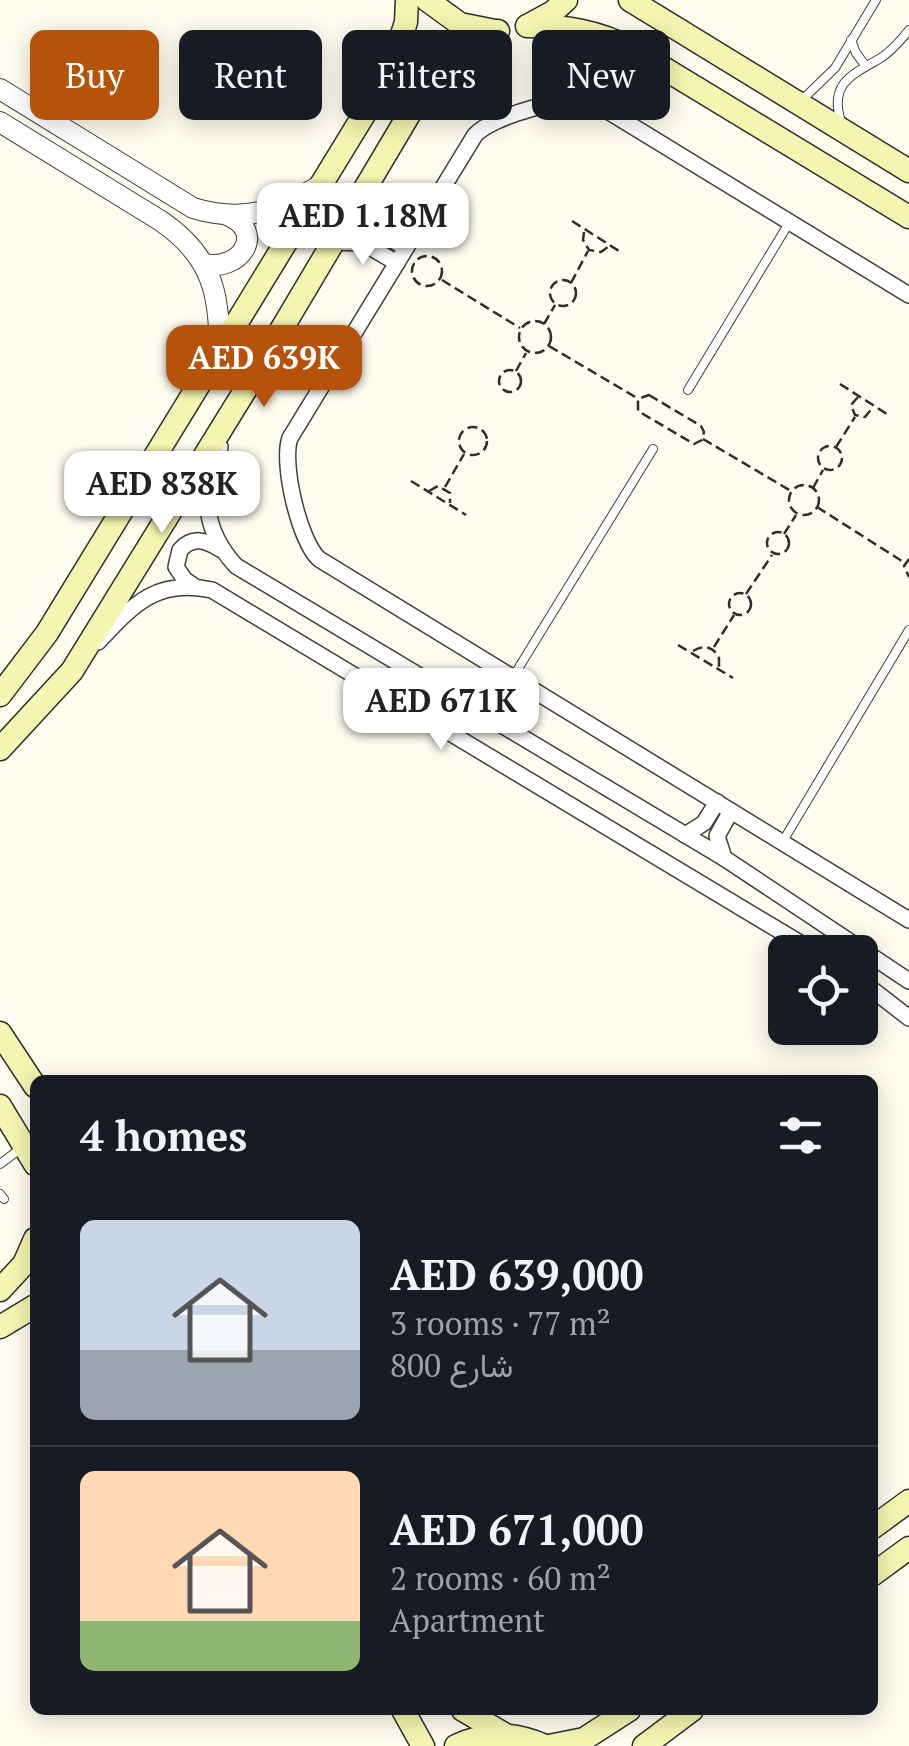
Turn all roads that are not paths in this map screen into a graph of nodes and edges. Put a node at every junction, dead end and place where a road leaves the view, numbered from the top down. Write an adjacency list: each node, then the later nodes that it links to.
1 (407, 0): 18 (main road)
2 (427, 0): 7 (main road)
3 (566, 0): 6 (main road)
4 (630, 0): 13 (main road)
5 (876, 0): 10 (lane)
6 (527, 26): 8 (main road); 21 (main road)
7 (493, 30)
8 (504, 30)
9 (909, 30): 11 (lane)
10 (852, 40): 11 (lane); 13 (lane)
11 (865, 64): 16 (lane)
12 (0, 89): 20 (street)
13 (798, 104): 16 (main road)
14 (408, 120): 19 (main road)
15 (0, 122): 26 (street)
16 (844, 131): 17 (main road)
17 (909, 171)
18 (324, 183): 20 (street); 28 (main road)
19 (364, 191): 23 (main road); 24 (street)
20 (227, 215): 26 (street)
21 (909, 217)
22 (790, 223): 24 (street); 27 (street); 30 (lane)
23 (334, 242): 25 (street); 29 (main road)
24 (406, 248): 25 (street)
25 (398, 263): 36 (street)
26 (204, 264): 28 (street)
27 (909, 295)
28 (219, 354): 37 (main road)
29 (248, 384): 32 (street); 35 (main road)
30 (688, 390)
31 (653, 449): 36 (lane)
32 (224, 551): 33 (street); 40 (street)
33 (194, 586): 35 (street); 44 (street)
34 (909, 630): 41 (lane)
35 (72, 670): 38 (main road)
36 (513, 677): 39 (street)
37 (0, 695)
38 (0, 749)
39 (724, 807): 40 (street); 41 (street); 42 (street)
40 (685, 835): 42 (street)
41 (782, 842): 43 (street)
42 (724, 858): 45 (street)
43 (909, 920)
44 (786, 935)
45 (909, 980)
46 (878, 994): 47 (street)
47 (909, 1018)
48 (0, 1033): 49 (main road)
49 (30, 1078)
50 (0, 1106): 51 (main road)
51 (29, 1156): 52 (lane)
52 (0, 1164)
53 (29, 1261): 54 (main road)
54 (0, 1290)
55 (30, 1309): 56 (main road)
56 (0, 1328)
57 (909, 1501): 58 (main road)
58 (878, 1524)
59 (909, 1548): 60 (main road)
60 (878, 1571)
61 (406, 1715): 66 (main road)
62 (472, 1715): 65 (main road)
63 (621, 1715): 68 (main road)
64 (685, 1715): 69 (main road)
65 (504, 1734): 67 (main road); 68 (main road)
66 (423, 1746)
67 (456, 1746)
68 (547, 1746)
69 (644, 1746)

